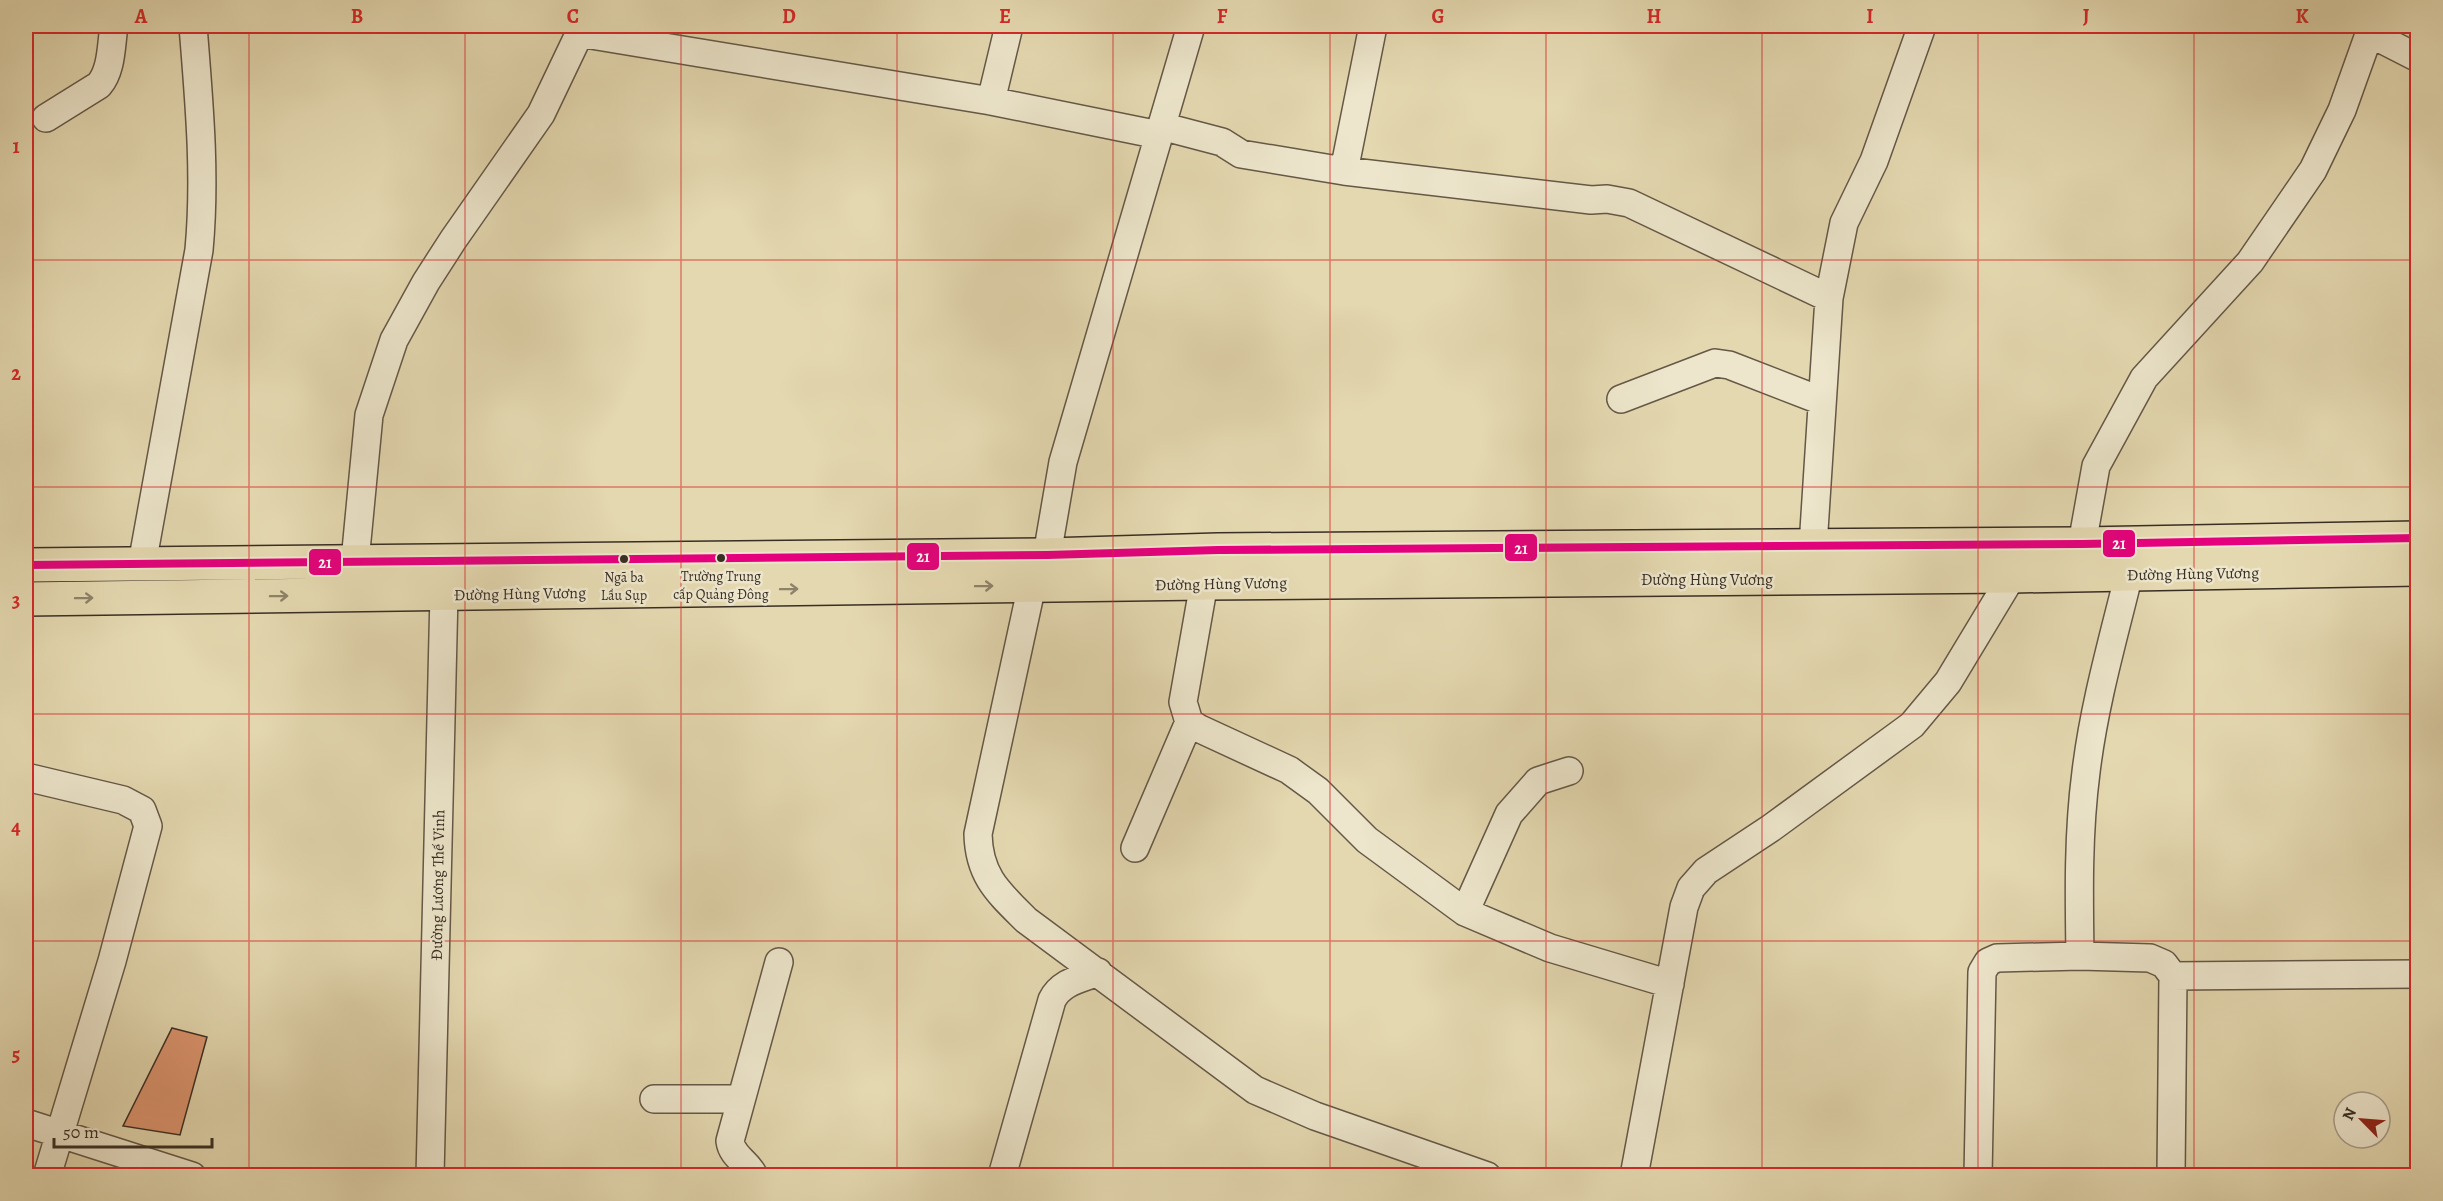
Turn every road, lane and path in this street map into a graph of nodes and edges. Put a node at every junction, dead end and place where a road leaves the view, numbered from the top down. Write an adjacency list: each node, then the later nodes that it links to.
1 (114, 26): 11 (street)
2 (193, 26): 22 (street)
3 (1010, 26): 10 (street)
4 (1191, 26): 12 (street)
5 (1373, 26): 13 (street)
6 (1922, 26): 14 (street)
7 (581, 29): 10 (street); 21 (street)
8 (2371, 30): 9 (street); 18 (street)
9 (2418, 58)
10 (991, 101): 12 (street)
11 (46, 118)
12 (1160, 130): 13 (street); 20 (street)
13 (1344, 171): 14 (street)
14 (1828, 298): 16 (street)
15 (1621, 399): 16 (street)
16 (1822, 401): 19 (street)
17 (2418, 538): 18 (highway, Đường Hùng Vương)
18 (2082, 544): 19 (highway, Đường Hùng Vương)
19 (1814, 546): 20 (highway, Đường Hùng Vương)
20 (1047, 555): 21 (highway, Đường Hùng Vương)
21 (356, 561): 22 (highway, Đường Hùng Vương)
22 (142, 564): 23 (highway, Đường Hùng Vương)
23 (26, 565)
24 (2418, 569): 25 (highway, Đường Hùng Vương)
25 (2129, 574): 26 (highway, Đường Hùng Vương); 36 (street)
26 (2012, 576): 27 (highway, Đường Hùng Vương); 41 (street)
27 (1204, 583): 28 (highway, Đường Hùng Vương); 31 (street)
28 (1032, 585): 29 (highway, Đường Hùng Vương, one-way to 28); 38 (street)
29 (444, 594): 30 (highway, Đường Hùng Vương, one-way to 29); 48 (street, Đường Lương Thế Vinh)
30 (26, 599)
31 (1190, 722): 34 (street); 35 (street)
32 (1569, 771): 35 (street)
33 (26, 777): 45 (street)
34 (1135, 848)
35 (1465, 912): 41 (street)
36 (2080, 956): 40 (street); 53 (street)
37 (779, 962): 43 (street)
38 (1098, 972): 50 (street); 51 (street)
39 (2418, 974): 40 (street)
40 (2173, 976): 54 (street)
41 (1670, 984): 52 (street)
42 (654, 1099): 43 (street)
43 (741, 1099): 49 (street)
44 (26, 1123): 45 (street)
45 (58, 1133): 46 (street); 47 (street)
46 (47, 1176)
47 (192, 1176)
48 (430, 1176)
49 (754, 1176)
50 (1002, 1176)
51 (1487, 1176)
52 (1634, 1176)
53 (1977, 1176)
54 (2171, 1176)

